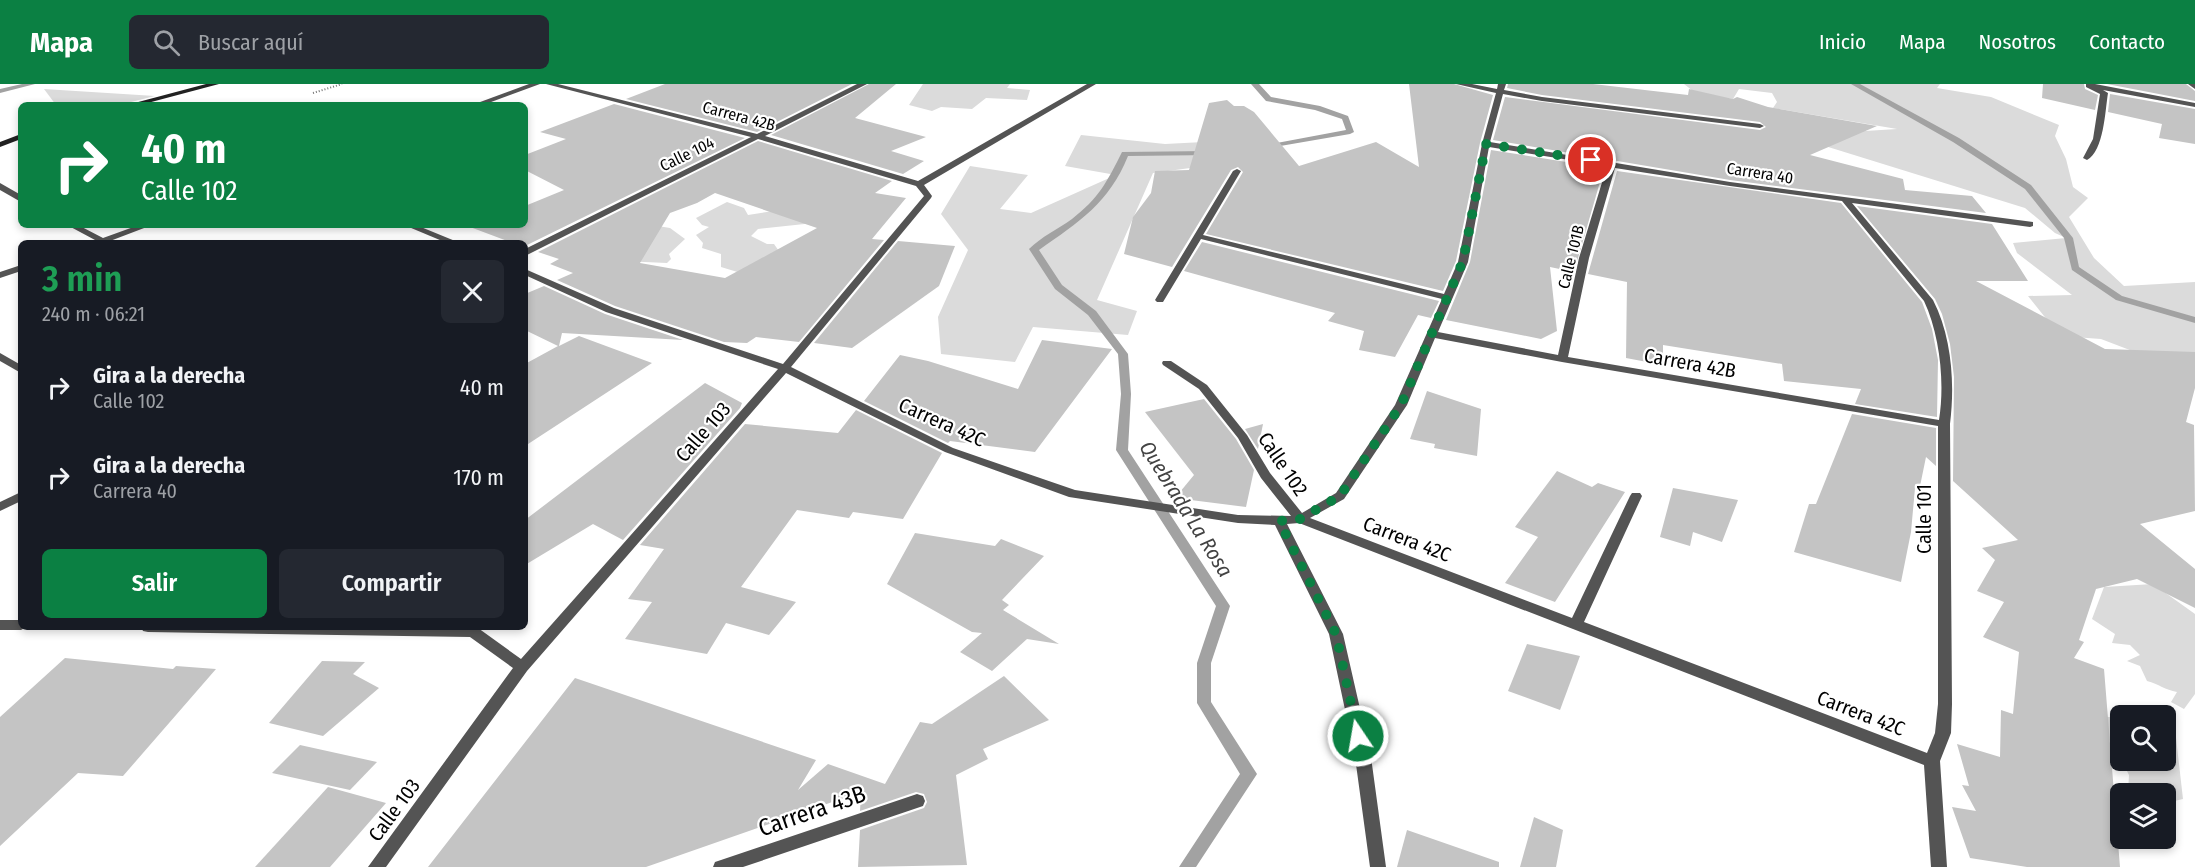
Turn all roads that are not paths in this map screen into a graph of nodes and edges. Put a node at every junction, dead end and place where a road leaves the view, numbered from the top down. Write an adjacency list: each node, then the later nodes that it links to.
1 (215, 84): 9 (street)
2 (536, 84): 10 (street)
3 (550, 84): 14 (street, Carrera 42B)
4 (863, 84): 14 (street, Calle 104)
5 (1092, 84): 20 (street)
6 (1460, 84): 8 (street)
7 (2088, 85): 11 (street); 17 (street)
8 (1501, 88): 12 (street); 15 (street, Calle 102)
9 (143, 102)
10 (485, 102)
11 (2195, 105)
12 (1760, 126)
13 (18, 137): 16 (street)
14 (759, 137): 20 (street, Carrera 42B); 32 (street, Calle 104)
15 (1486, 144): 18 (street, Carrera 40); 36 (street, Calle 102)
16 (0, 146)
17 (2087, 158)
18 (1612, 163): 23 (street, Carrera 40); 40 (street, Calle 101B)
19 (1237, 171): 28 (street)
20 (919, 184): 43 (street, Calle 103)
21 (0, 186): 22 (street)
22 (18, 197)
23 (1846, 201): 24 (street, Carrera 40); 44 (street, Calle 101)
24 (2030, 224)
25 (76, 228): 29 (street)
26 (140, 228): 30 (street)
27 (416, 228): 31 (street)
28 (1198, 236): 36 (street); 37 (street)
29 (98, 240)
30 (107, 240)
31 (447, 240)
32 (528, 252)
33 (18, 269): 35 (street)
34 (528, 273): 43 (street, Carrera 42C)
35 (0, 275)
36 (1449, 298): 38 (street, Calle 102)
37 (1160, 300)
38 (1431, 333): 40 (street, Carrera 42B); 48 (street, Calle 102)
39 (0, 356): 42 (street)
40 (1562, 359): 44 (street, Carrera 42B)
41 (1167, 363): 48 (street, Calle 102)
42 (18, 368)
43 (785, 369): 49 (street, Carrera 42C); 54 (street, Calle 103)
44 (1944, 424): 55 (street, Calle 101)
45 (1636, 496): 50 (street)
46 (18, 498): 47 (street)
47 (0, 507)
48 (1300, 519): 49 (street, Carrera 42C); 50 (street, Carrera 42C)
49 (1279, 521): 59 (street)
50 (1576, 624): 55 (street, Carrera 42C)
51 (0, 625): 52 (street)
52 (18, 625)
53 (472, 630): 54 (street)
54 (522, 667): 57 (street, Calle 103)
55 (1932, 761): 60 (street, Calle 101)
56 (917, 801): 58 (street, Carrera 43B)
57 (376, 867)
58 (721, 867)
59 (1378, 867)
60 (1940, 867)

